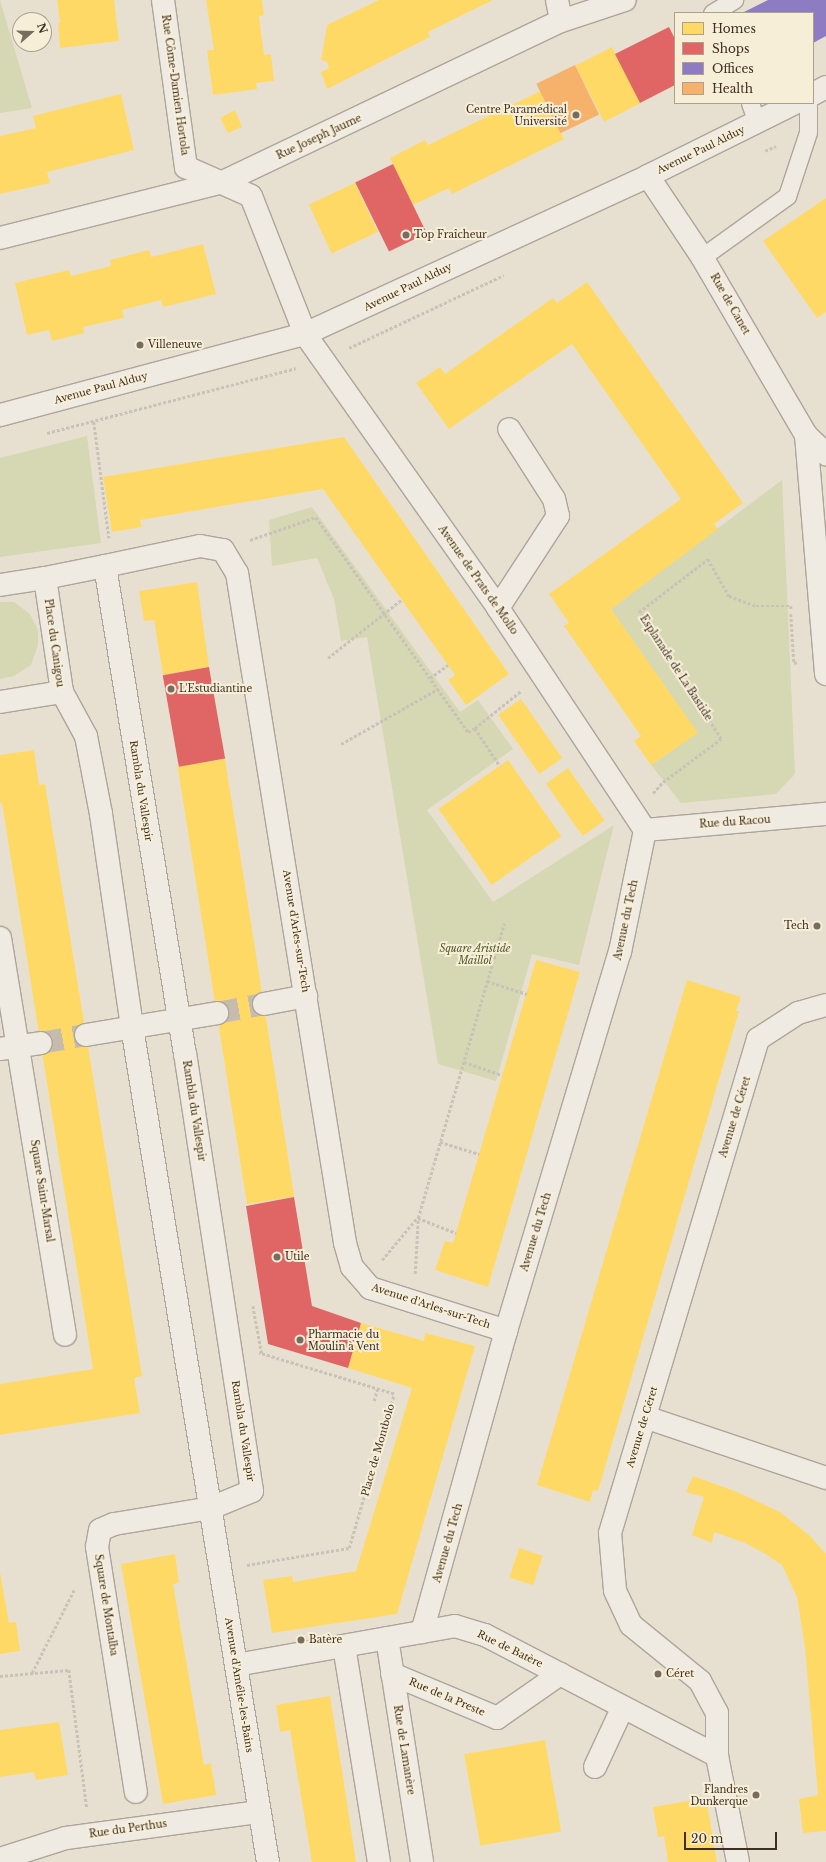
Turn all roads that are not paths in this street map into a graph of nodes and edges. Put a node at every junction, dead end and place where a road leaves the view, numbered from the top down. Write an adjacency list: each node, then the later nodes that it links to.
1 (163, 0): 12 (street, Rue Côme-Damien Hortola)
2 (625, 0): 4 (street, Rue Joseph Jaume)
3 (734, 0): 5 (lane)
4 (559, 10): 12 (street, Rue Joseph Jaume)
5 (714, 12)
6 (826, 87): 7 (street)
7 (814, 93)
8 (790, 104): 10 (street, Avenue Paul Alduy)
9 (808, 104): 14 (lane)
10 (754, 112): 11 (street, Avenue Paul Alduy)
11 (648, 176): 14 (street, Rue de Canet); 15 (street, Avenue Paul Alduy)
12 (223, 182): 13 (street, Rue Joseph Jaume); 15 (street, Rue Côme-Damien Hortola)
13 (0, 238)
14 (702, 257): 18 (street, Rue de Canet)
15 (305, 334): 16 (street, Avenue Paul Alduy); 23 (street, Avenue de Prats de Mollo)
16 (0, 415)
17 (509, 429): 23 (street)
18 (806, 435): 19 (street, Rue de Canet); 24 (street, Rue de Canet)
19 (826, 454)
20 (108, 565): 21 (street); 31 (street, Avenue d'Arles-sur-Tech); 35 (street, Rambla du Vallespir)
21 (45, 578): 22 (street); 26 (street, Place du Canigou)
22 (0, 585)
23 (498, 608): 29 (street, Avenue de Prats de Mollo)
24 (823, 613): 25 (street, Rue de Canet)
25 (826, 674)
26 (62, 692): 27 (street, Place du Canigou); 36 (street)
27 (0, 702)
28 (826, 814): 29 (street, Rue du Racou)
29 (640, 821): 40 (street, Avenue du Tech)
30 (0, 938): 39 (street, Square Saint-Marsal)
31 (306, 996): 32 (street); 40 (street, Avenue d'Arles-sur-Tech)
32 (264, 1004)
33 (826, 1005): 42 (street, Avenue de Céret)
34 (217, 1013): 35 (street)
35 (178, 1019): 36 (street); 44 (street, Rambla du Vallespir)
36 (132, 1027): 37 (street); 44 (street)
37 (86, 1036)
38 (41, 1044): 39 (street)
39 (9, 1048): 41 (street, Square Saint-Marsal)
40 (506, 1331): 45 (street, Avenue du Tech)
41 (65, 1334)
42 (645, 1417): 43 (street); 52 (street, Avenue de Céret)
43 (826, 1478)
44 (211, 1508): 48 (street, Avenue d'Amélie-les-Bains); 54 (street, Square de Montalba)
45 (422, 1632): 46 (street, Rue de Batère); 50 (street, Rue de Batère)
46 (387, 1638): 47 (street, Rue de Batère); 49 (street, Rue de Lamanère)
47 (344, 1646): 48 (street, Rue de Batère); 58 (street)
48 (236, 1665): 55 (street, Avenue d'Amélie-les-Bains)
49 (392, 1674): 50 (street, Rue de la Preste); 59 (street, Rue de Lamanère)
50 (560, 1674): 51 (street, Rue de Batère)
51 (623, 1707): 52 (street, Rue de Batère); 53 (street)
52 (717, 1756): 60 (street, Avenue de Céret)
53 (595, 1767)
54 (136, 1792)
55 (259, 1812): 56 (street, Rue du Perthus); 57 (street, Avenue d'Amélie-les-Bains)
56 (0, 1859)
57 (268, 1862)
58 (379, 1862)
59 (422, 1862)
60 (738, 1862)

